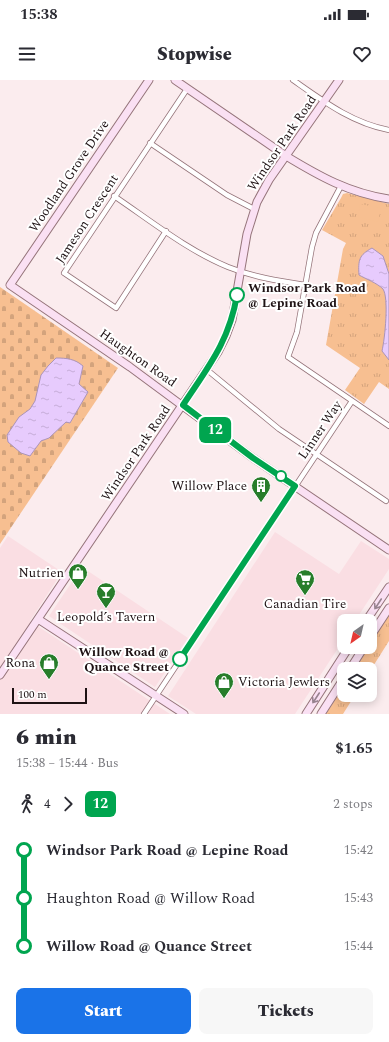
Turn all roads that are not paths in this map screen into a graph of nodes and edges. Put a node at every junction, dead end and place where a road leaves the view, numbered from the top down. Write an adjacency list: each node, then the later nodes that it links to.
1 (149, 80): 16 (street, Woodland Grove Drive)
2 (175, 80): 5 (street)
3 (293, 80): 6 (street)
4 (339, 80): 6 (street, Windsor Park Road)
5 (187, 89): 8 (street, Jameson Crescent); 9 (street)
6 (325, 102): 7 (street); 9 (street, Windsor Park Road)
7 (389, 130)
8 (150, 143): 11 (street, Jameson Crescent); 13 (street)
9 (286, 156): 10 (street); 13 (street, Windsor Park Road)
10 (341, 186): 12 (street); 17 (street, Linner Way)
11 (114, 196): 14 (street); 14 (street, Jameson Crescent)
12 (389, 199)
13 (254, 209): 15 (street, Windsor Park Road)
14 (166, 231): 15 (street)
15 (240, 271): 17 (street); 18 (street, Windsor Park Road)
16 (10, 285): 20 (street, Haughton Road)
17 (305, 285): 19 (street, Linner Way)
18 (206, 370): 20 (street, Windsor Park Road); 22 (street)
19 (352, 401): 21 (street); 22 (street, Linner Way)
20 (183, 405): 23 (street, Haughton Road); 29 (street, Windsor Park Road)
21 (389, 426)
22 (316, 454): 23 (street, Linner Way); 24 (street)
23 (295, 486): 25 (street, Haughton Road); 34 (street, Linner Way)
24 (386, 501)
25 (389, 550)
26 (389, 587): 28 (street, one-way to 28)
27 (389, 608): 30 (street)
28 (371, 614)
29 (38, 618): 32 (street, Windsor Park Road); 34 (street)
30 (377, 626)
31 (345, 654): 37 (street, one-way to 37)
32 (0, 675)
33 (337, 689): 38 (street)
34 (156, 695): 35 (street); 36 (street)
35 (144, 714)
36 (184, 714)
37 (306, 714)
38 (321, 714)

